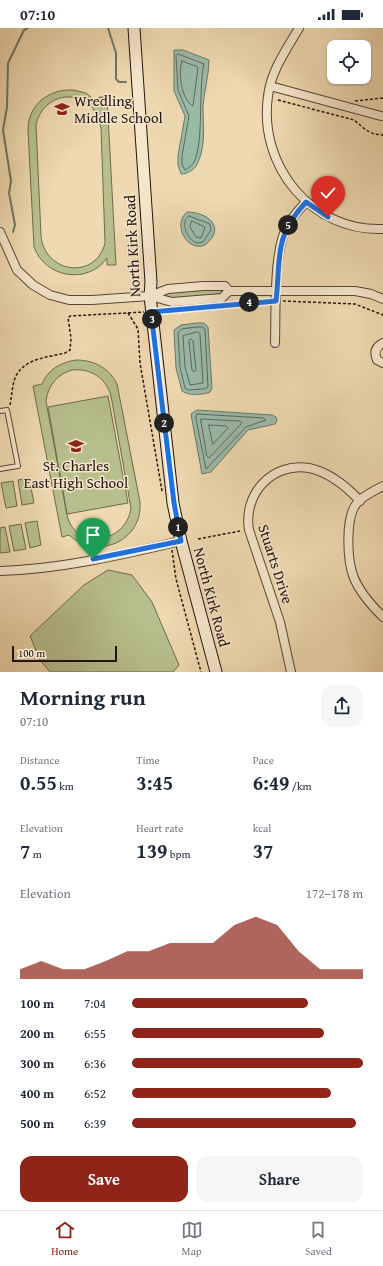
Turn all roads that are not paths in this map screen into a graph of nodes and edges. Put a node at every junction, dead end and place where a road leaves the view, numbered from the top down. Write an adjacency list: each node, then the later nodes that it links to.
1 (134, 28): 10 (main road, North Kirk Road)
2 (299, 28): 3 (street)
3 (270, 86): 4 (street); 5 (street)
4 (381, 116)
5 (306, 202): 6 (street); 8 (street)
6 (383, 229)
7 (0, 232): 10 (street)
8 (277, 290): 9 (street); 11 (street); 12 (street)
9 (229, 291): 10 (street); 10 (street)
10 (150, 296): 19 (main road, North Kirk Road)
11 (383, 299)
12 (275, 343)
13 (383, 343): 14 (street)
14 (383, 363)
15 (0, 411): 16 (lane)
16 (0, 469)
17 (383, 486): 18 (street)
18 (360, 501): 21 (street); 23 (street, Stuarts Drive)
19 (181, 541): 20 (street); 22 (main road, North Kirk Road)
20 (0, 570)
21 (383, 617)
22 (216, 672)
23 (291, 672)

